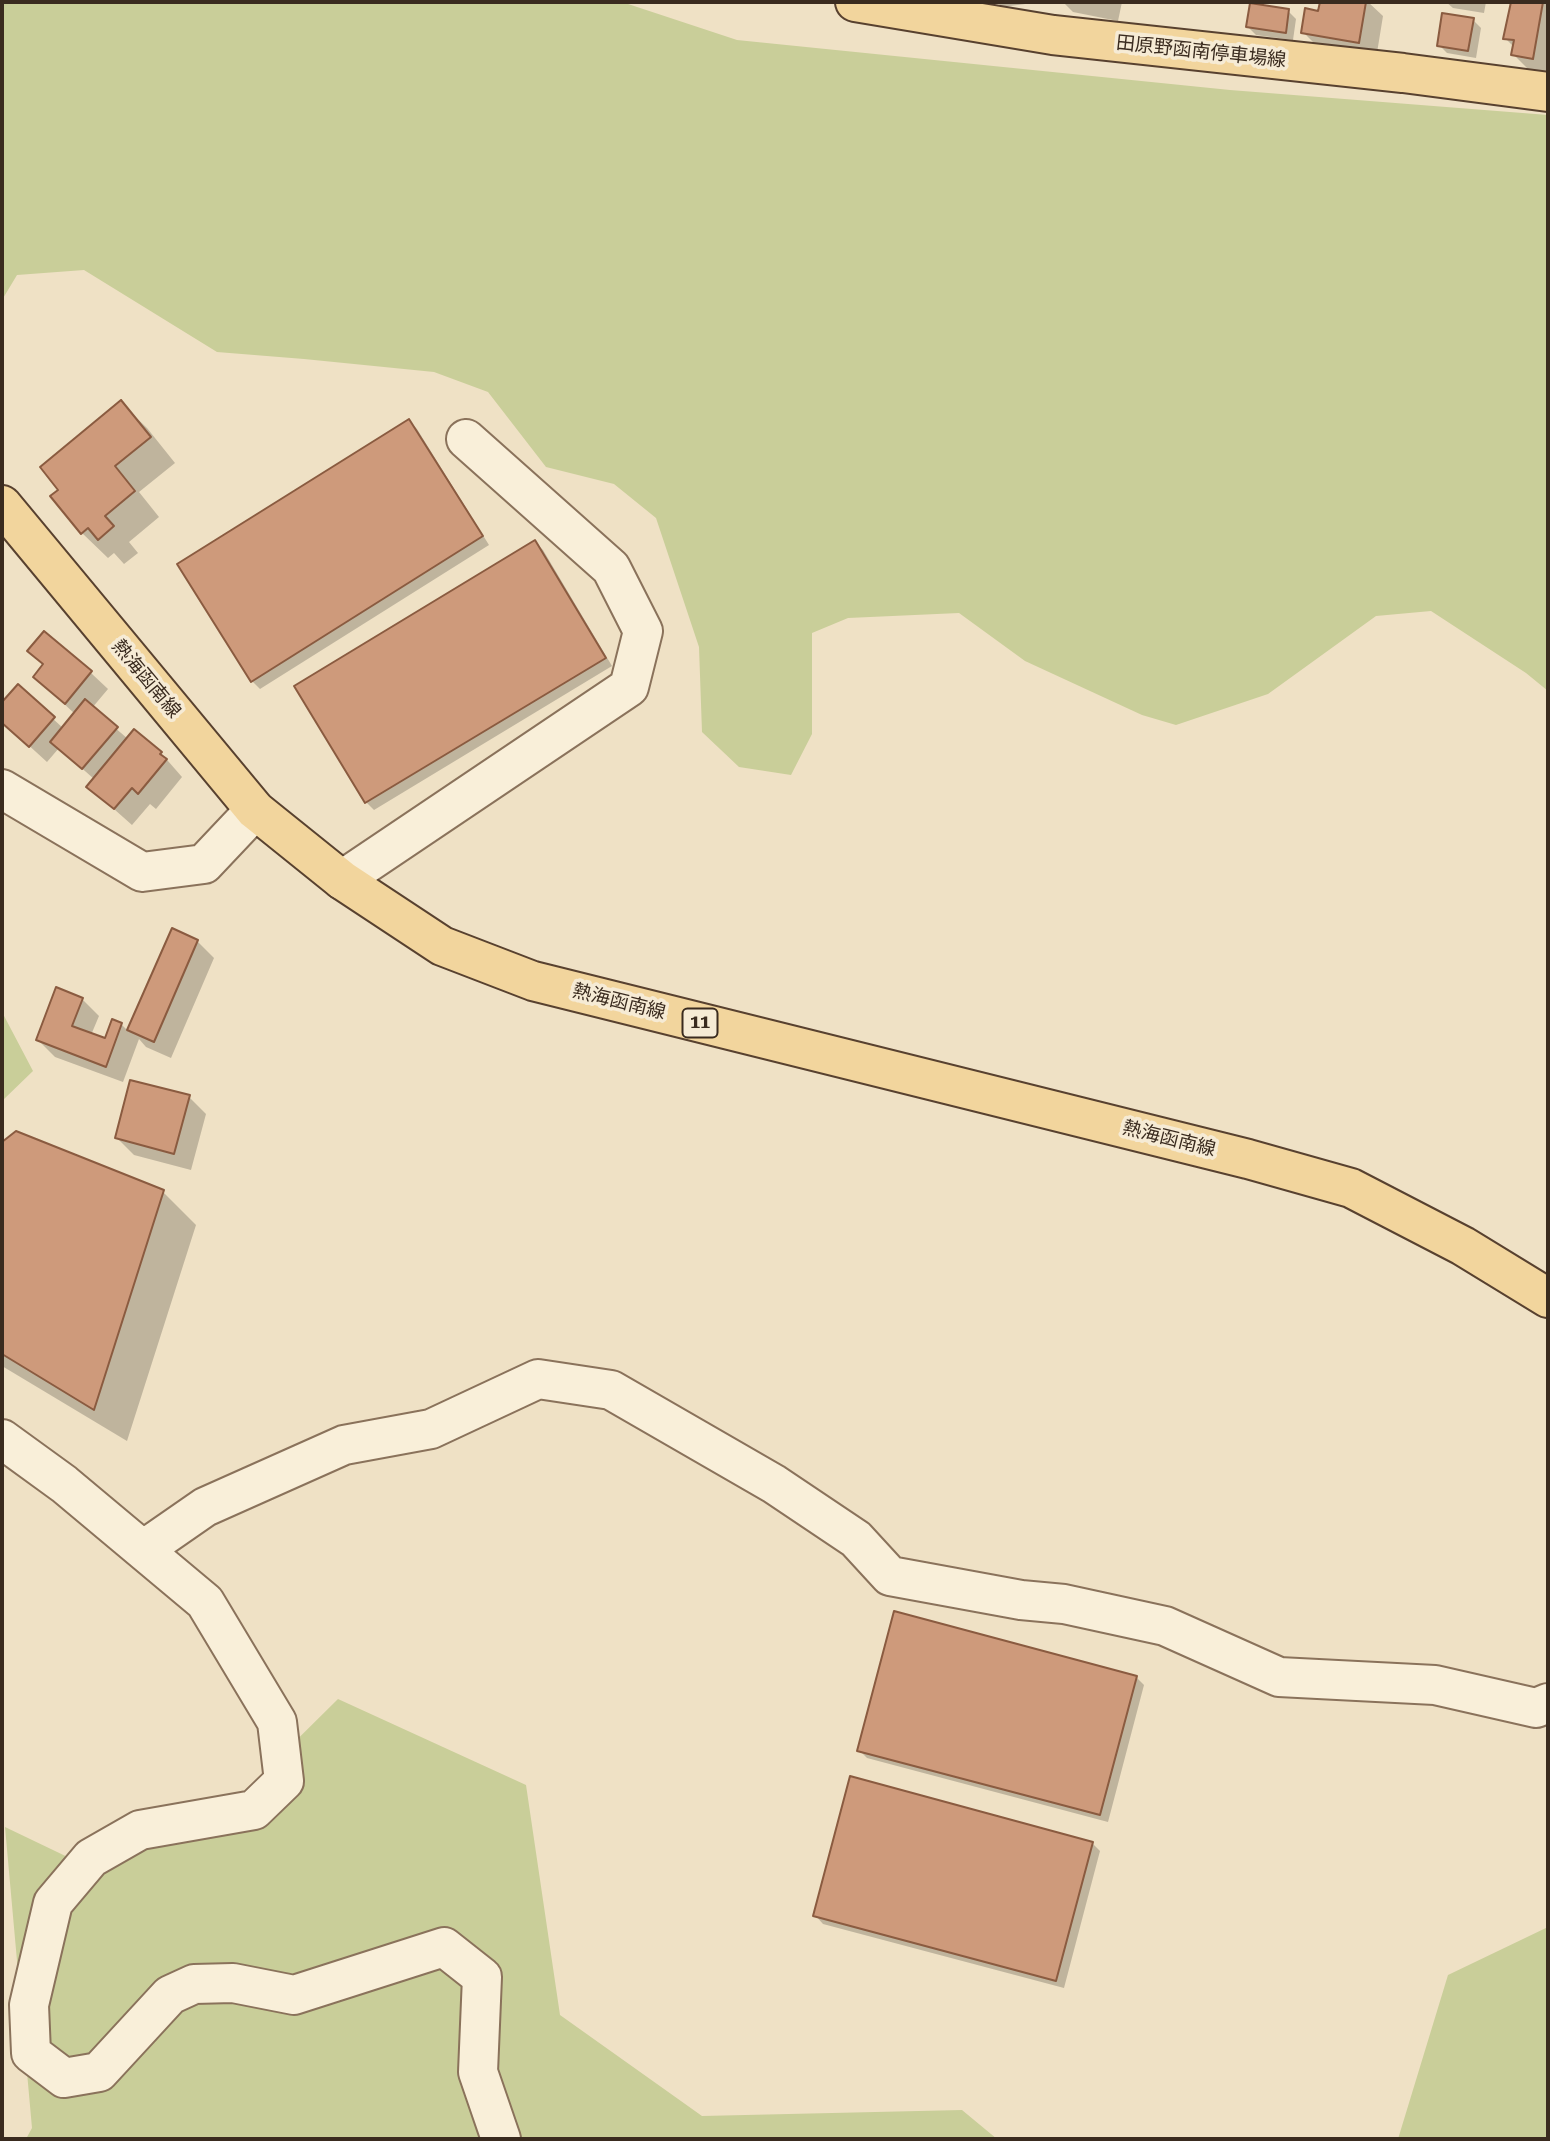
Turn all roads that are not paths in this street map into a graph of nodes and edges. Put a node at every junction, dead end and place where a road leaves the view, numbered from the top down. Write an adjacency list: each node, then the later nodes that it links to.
1 (855, 2): 2 (main road, 田原野函南停車場線)
2 (1548, 92)
3 (466, 439): 7 (street)
4 (2, 505): 6 (main road, 熱海函南線 / 11)
5 (2, 789): 6 (street)
6 (255, 810): 7 (main road, 熱海函南線 / 11)
7 (342, 880): 8 (main road, 熱海函南線 / 11)
8 (1548, 1298)
9 (2, 1439): 10 (street)
10 (143, 1550): 11 (street); 12 (street)
11 (1548, 1703)
12 (502, 2139)

